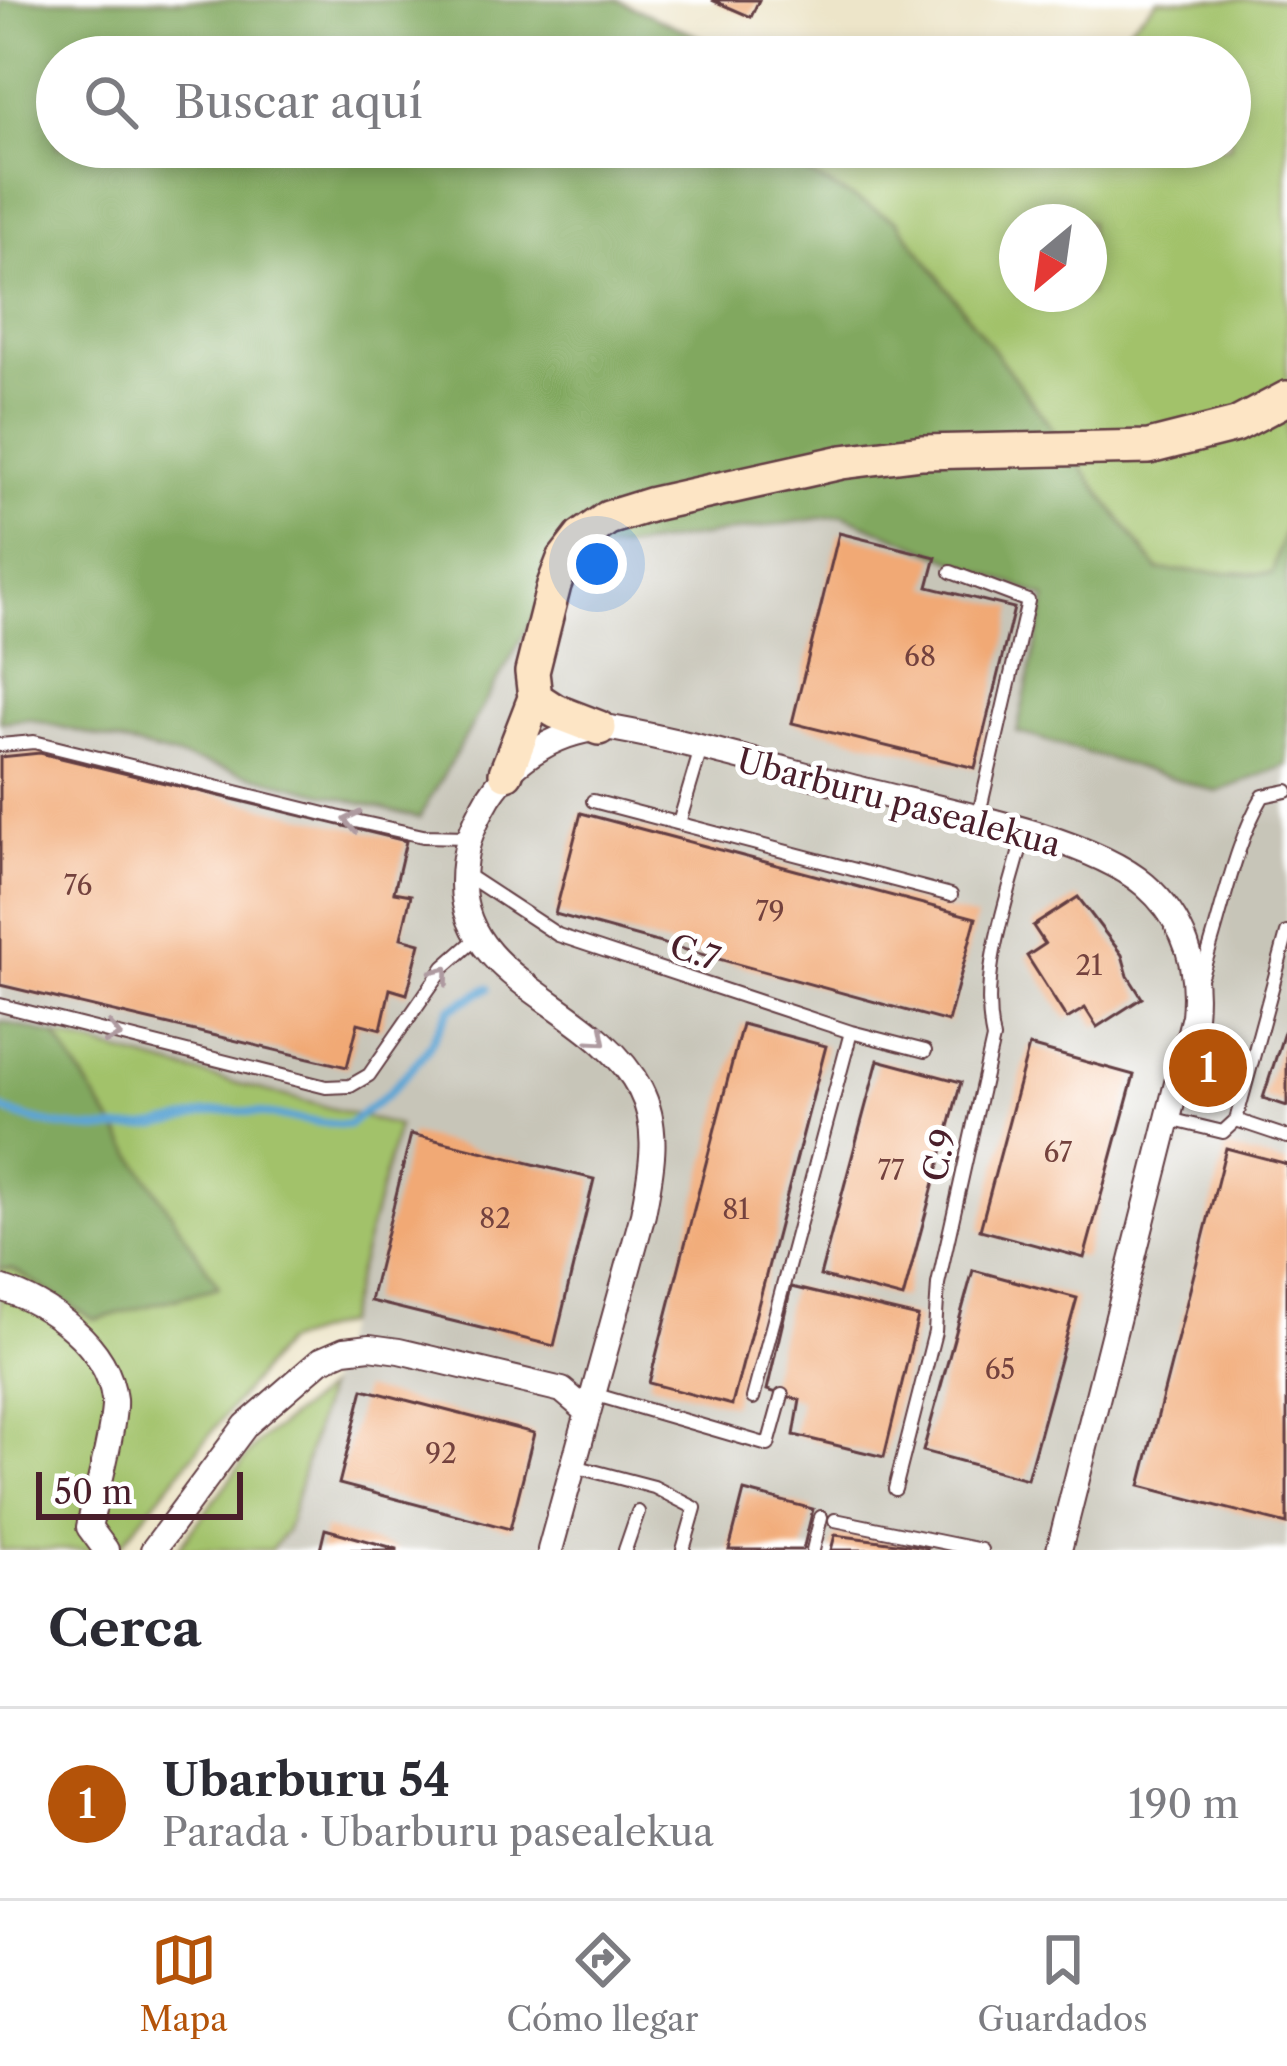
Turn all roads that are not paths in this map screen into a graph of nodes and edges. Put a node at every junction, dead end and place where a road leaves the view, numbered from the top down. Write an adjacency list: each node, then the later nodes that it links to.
1 (1287, 398): 3 (main road)
2 (951, 572): 10 (lane)
3 (535, 698): 4 (main road, Ubarburu pasealekua); 7 (main road, Ubarburu pasealekua)
4 (599, 728): 6 (street, Ubarburu pasealekua); 7 (street, Ubarburu pasealekua)
5 (0, 745): 13 (lane, one-way to 5)
6 (701, 749): 10 (street, Ubarburu pasealekua); 11 (lane)
7 (506, 772): 13 (street, Ubarburu pasealekua)
8 (1287, 791): 18 (lane)
9 (593, 801): 11 (lane)
10 (978, 819): 12 (street, Ubarburu pasealekua)
11 (679, 824): 15 (lane)
12 (1025, 831): 18 (street, Ubarburu pasealekua); 30 (lane, C.9)
13 (467, 837): 14 (street, Ubarburu pasealekua)
14 (463, 873): 17 (street, Ubarburu pasealekua); 20 (lane, C.7)
15 (951, 895)
16 (1287, 933): 23 (lane)
17 (476, 938): 19 (lane, one-way to 17); 28 (street, one-way to 28)
18 (1197, 987): 22 (street, Ubarburu pasealekua)
19 (0, 1005)
20 (850, 1032): 21 (lane, C.7); 27 (lane)
21 (925, 1051)
22 (1169, 1119): 23 (lane); 39 (street, Ubarburu pasealekua)
23 (1236, 1120): 24 (lane)
24 (1287, 1137)
25 (0, 1288): 32 (street)
26 (782, 1395): 28 (lane)
27 (753, 1398)
28 (591, 1403): 29 (street); 33 (street)
29 (573, 1466): 34 (street); 36 (lane)
30 (895, 1489)
31 (638, 1512): 35 (lane)
32 (106, 1550)
33 (153, 1550)
34 (550, 1550)
35 (626, 1550)
36 (683, 1550)
37 (813, 1550): 38 (lane)
38 (981, 1550)
39 (1059, 1550)

